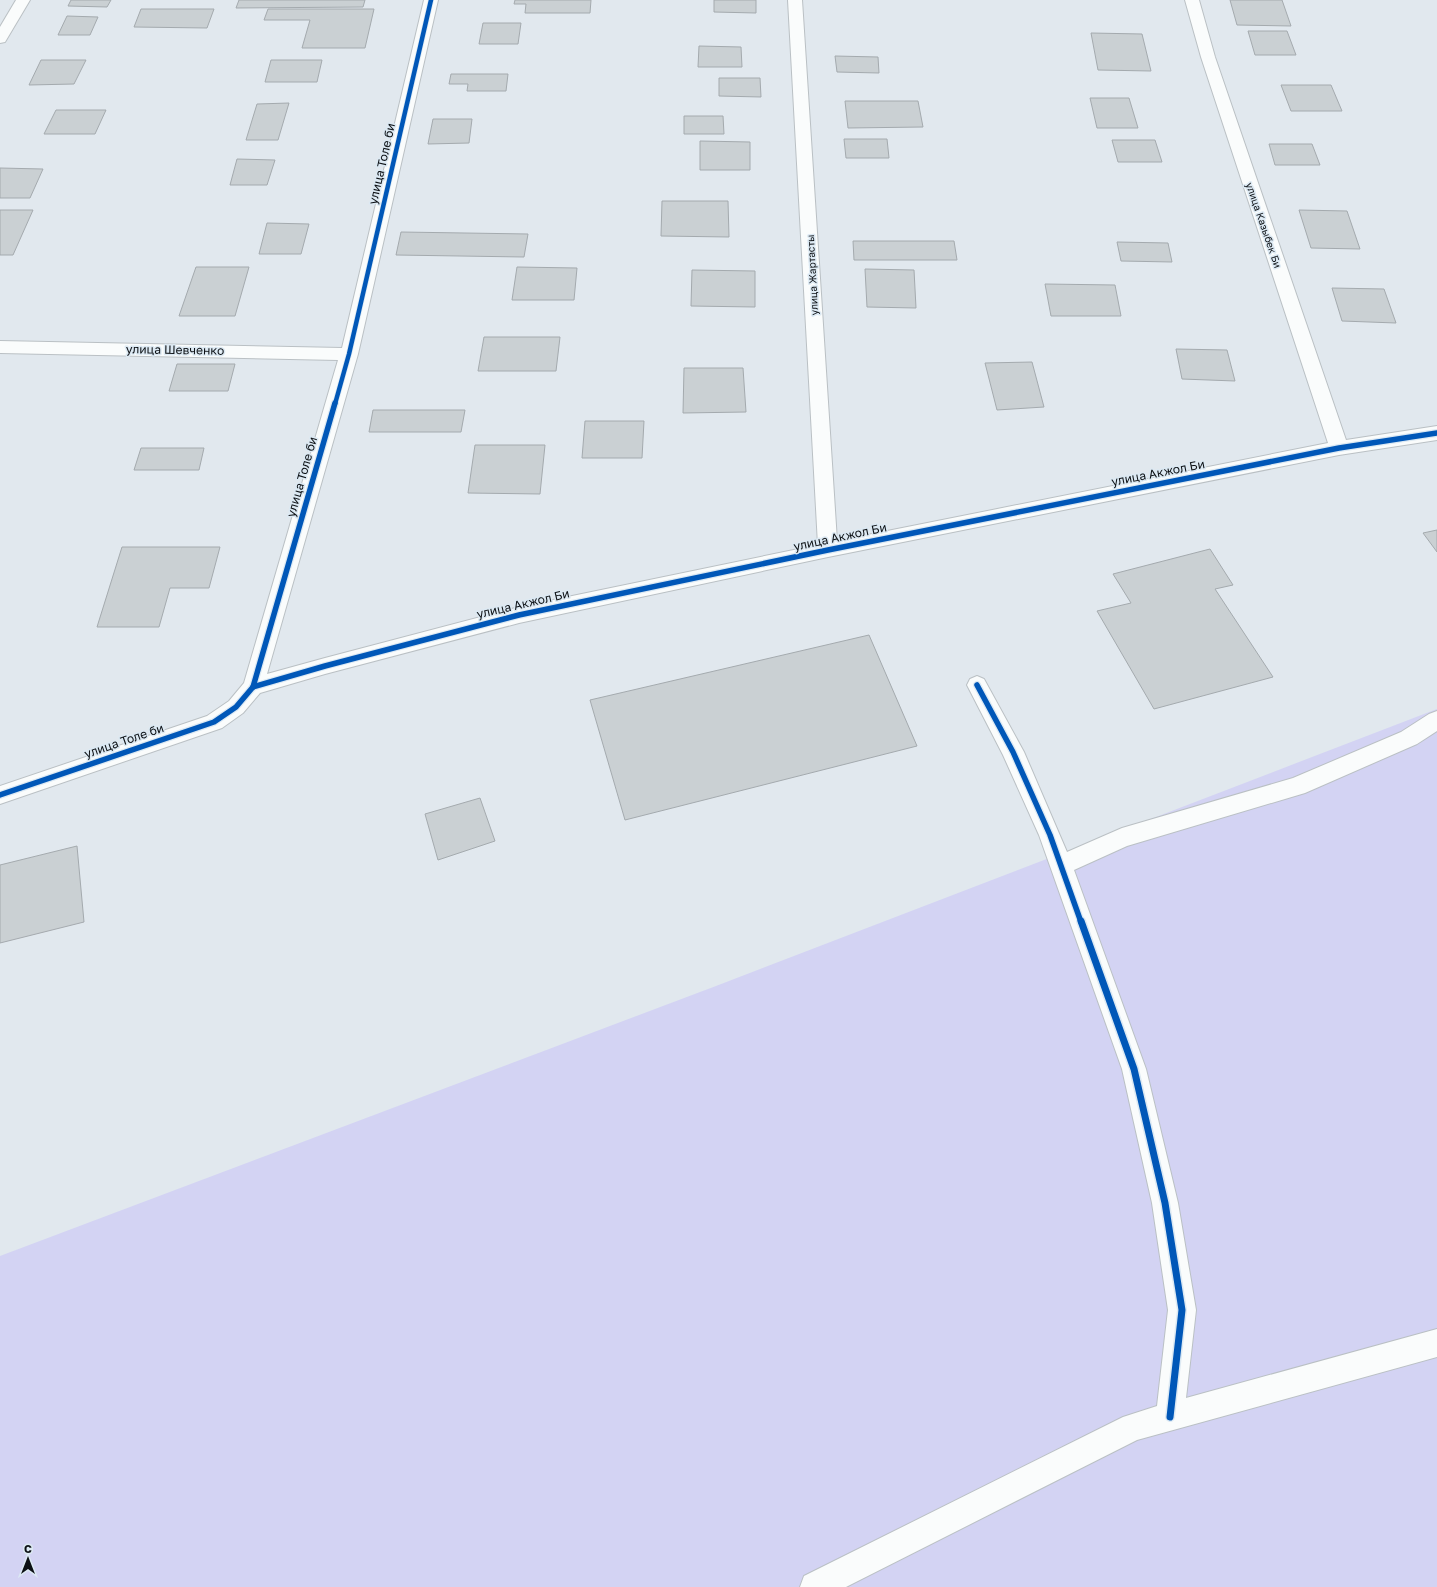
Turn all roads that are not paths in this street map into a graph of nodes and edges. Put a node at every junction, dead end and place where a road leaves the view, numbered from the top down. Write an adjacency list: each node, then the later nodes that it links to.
1 (22, 0): 5 (street)
2 (431, 0): 7 (street, улица Толе би)
3 (795, 0): 10 (street, улица Жартасты)
4 (1192, 0): 9 (street, улица Казыбек Би)
5 (0, 39)
6 (0, 347): 7 (street, улица Шевченко)
7 (350, 354): 12 (street, улица Толе би)
8 (1437, 433): 9 (street, улица Акжол Би)
9 (1339, 448): 10 (street, улица Акжол Би)
10 (828, 550): 12 (street, улица Акжол Би)
11 (977, 685): 15 (street)
12 (253, 687): 14 (street, улица Толе би)
13 (1437, 720): 15 (street)
14 (0, 795)
15 (1061, 865): 17 (street)
16 (1437, 1343): 17 (street)
17 (1170, 1417): 18 (street)
18 (815, 1587)

